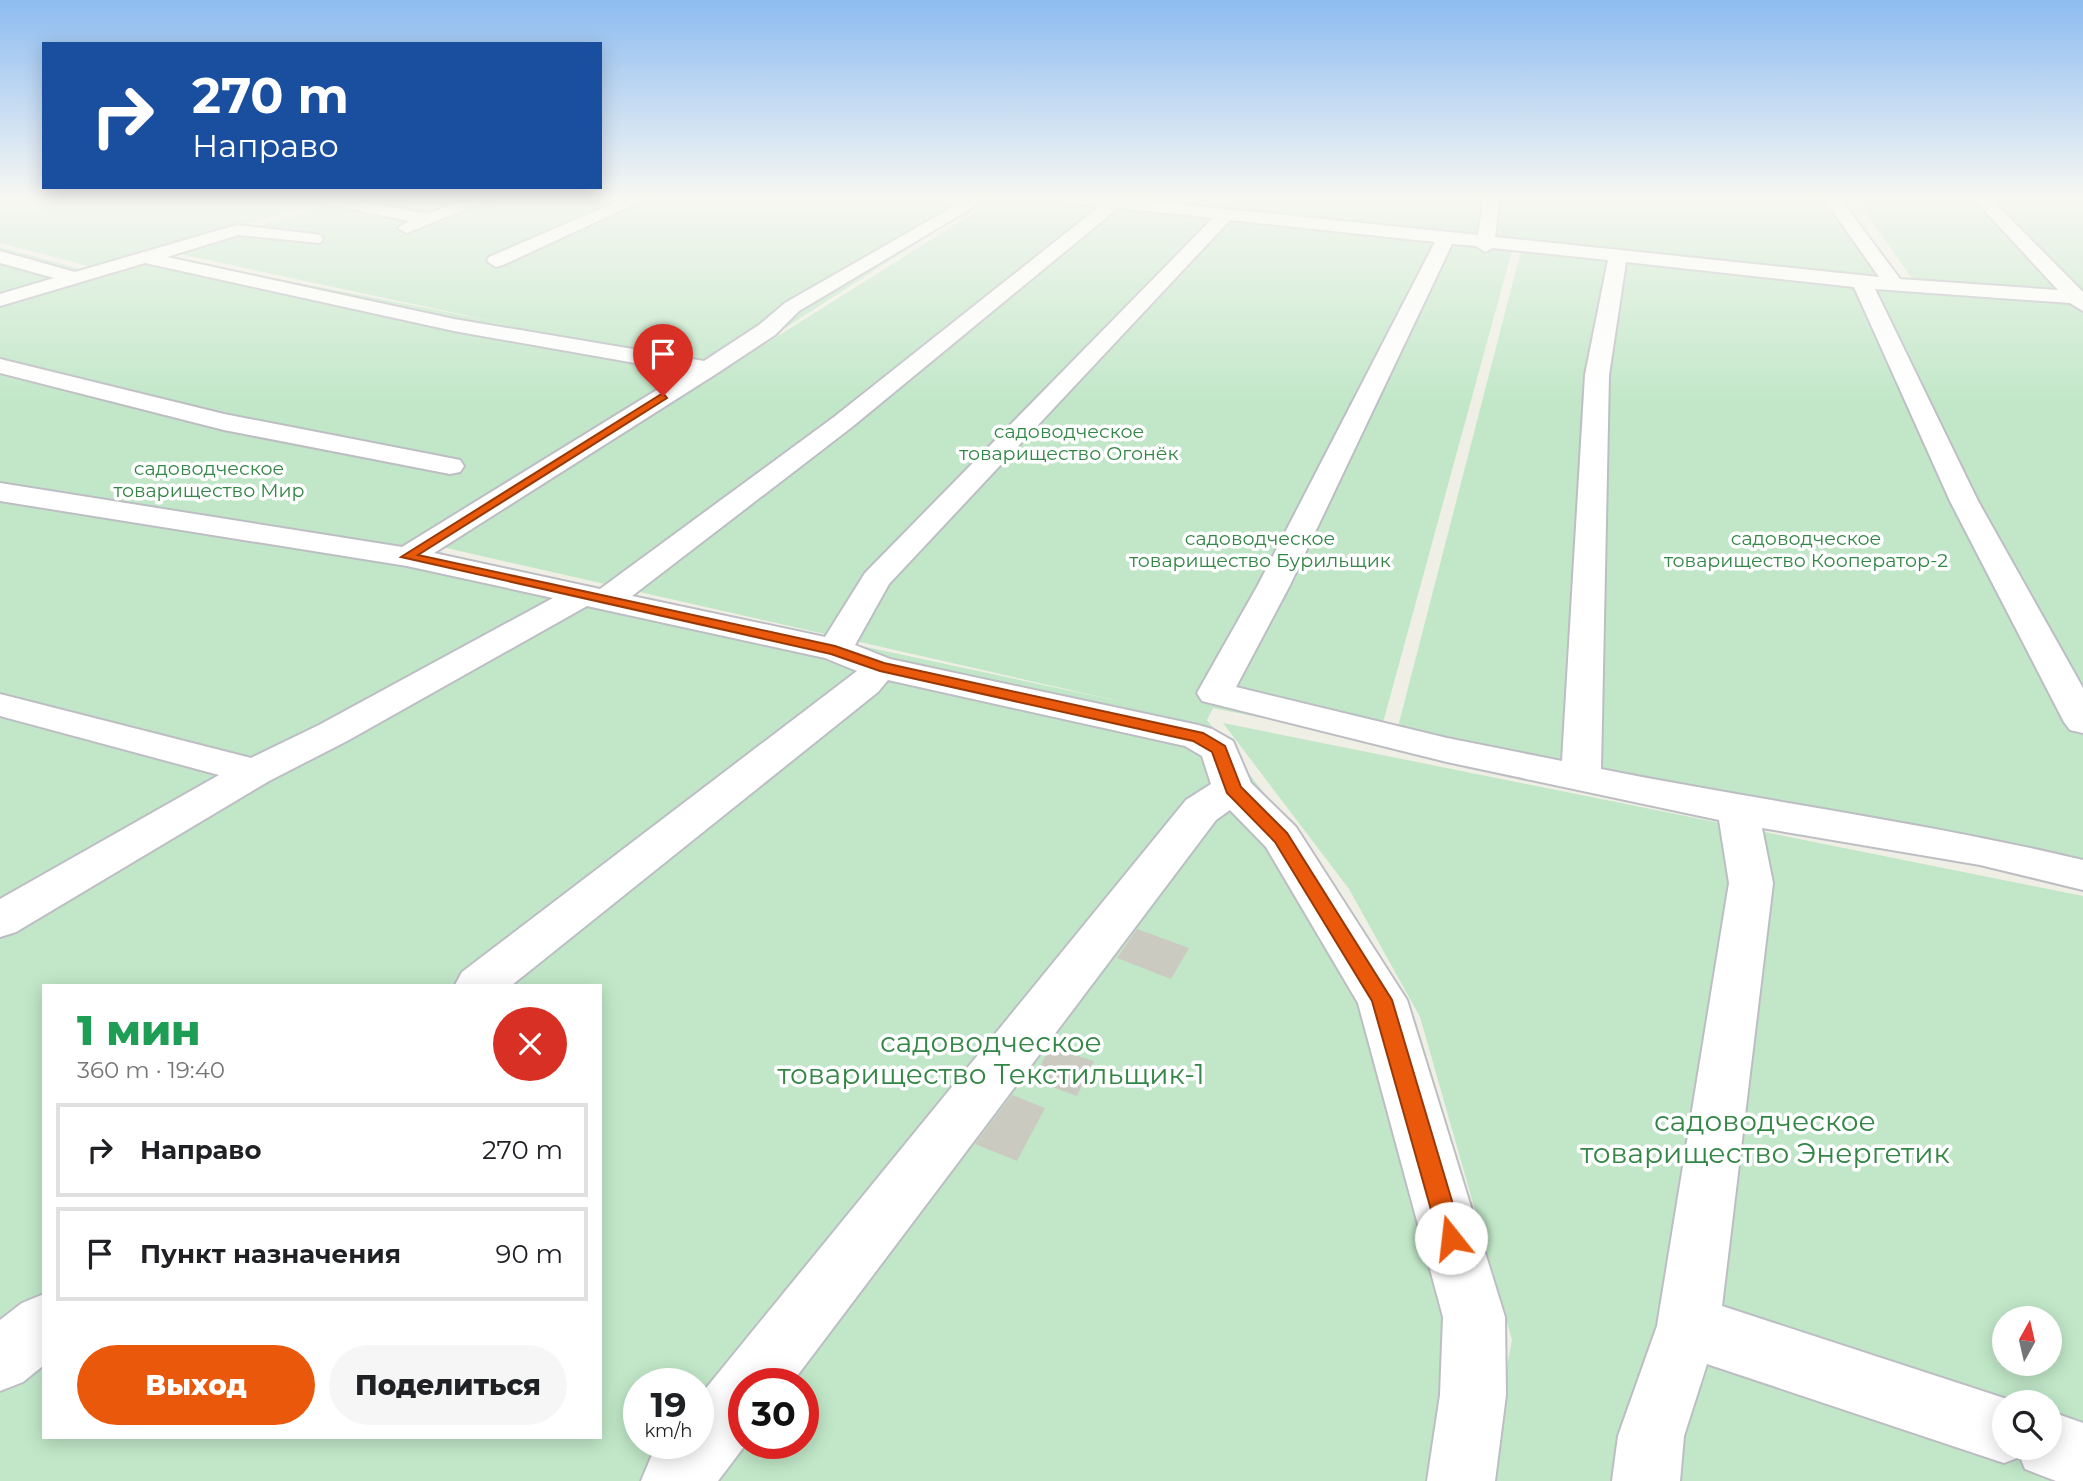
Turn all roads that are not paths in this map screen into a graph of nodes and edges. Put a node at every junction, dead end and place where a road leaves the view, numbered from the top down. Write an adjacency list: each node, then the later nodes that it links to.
1 (33, 266): 12 (street)
2 (111, 266): 12 (street)
3 (186, 266): 18 (street)
4 (863, 266): 18 (street)
5 (1036, 266): 22 (street)
6 (1176, 266): 23 (street)
7 (1432, 266): 28 (street)
8 (1616, 266): 28 (street)
9 (1718, 266): 13 (street)
10 (1880, 266): 14 (street)
11 (2048, 266): 16 (street)
12 (72, 277): 15 (street)
13 (1862, 282): 14 (street); 26 (street)
14 (1894, 285): 16 (street)
15 (0, 300)
16 (2081, 300)
17 (0, 366): 19 (street)
18 (708, 369): 21 (street)
19 (450, 466)
20 (0, 492): 21 (street)
21 (407, 557): 22 (street)
22 (596, 597): 23 (street); 27 (street)
23 (835, 650): 24 (street)
24 (880, 667): 29 (street); 33 (street)
25 (0, 705): 27 (street)
26 (2083, 722)
27 (255, 772): 32 (street)
28 (1581, 776): 30 (street)
29 (1233, 789): 37 (street); 43 (street)
30 (1738, 810): 31 (street); 34 (street)
31 (2083, 875)
32 (0, 920)
33 (480, 984)
34 (1688, 1326): 39 (street); 44 (street)
35 (42, 1327): 36 (street)
36 (0, 1359)
37 (764, 1368)
38 (728, 1413): 42 (street)
39 (1992, 1426)
40 (2062, 1450): 41 (street)
41 (2083, 1457)
42 (675, 1481)
43 (1461, 1481)
44 (1646, 1481)

